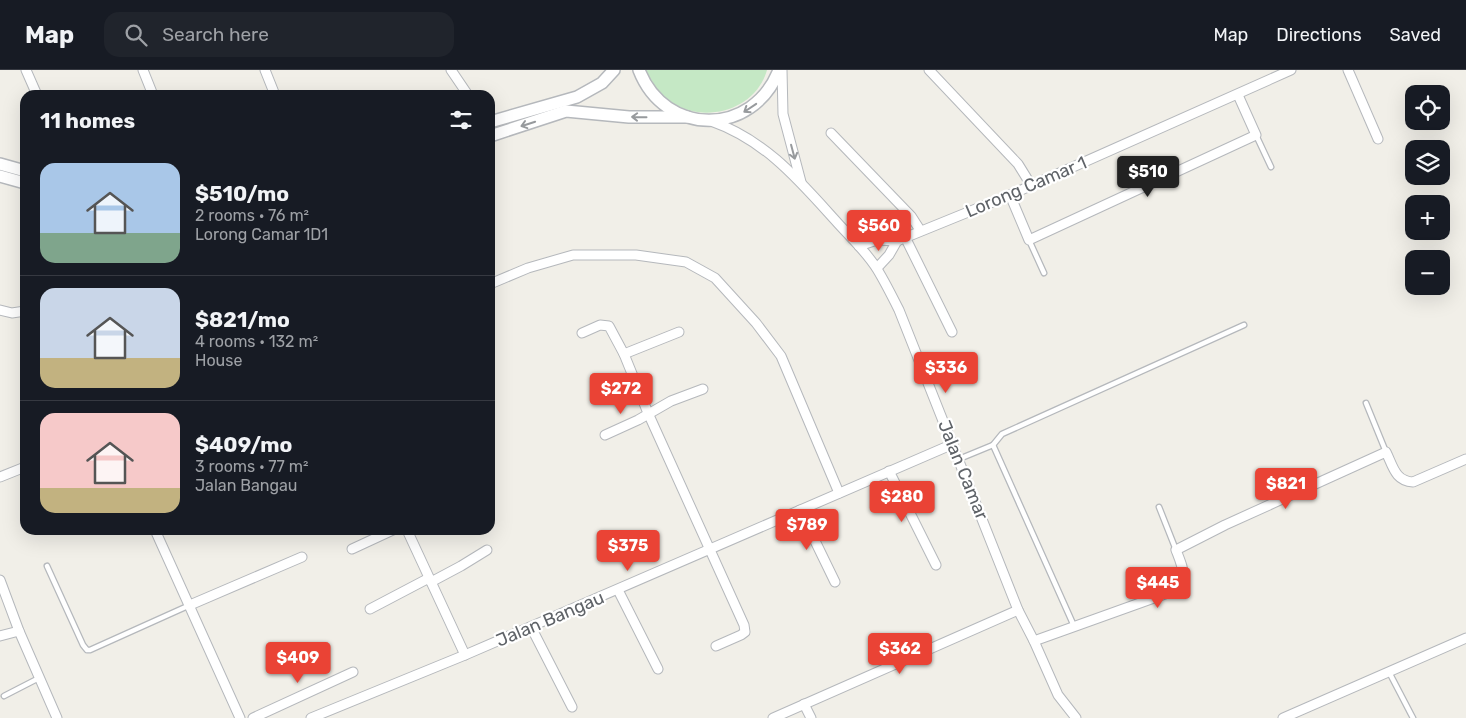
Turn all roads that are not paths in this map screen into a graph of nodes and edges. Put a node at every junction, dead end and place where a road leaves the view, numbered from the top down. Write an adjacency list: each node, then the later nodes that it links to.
1 (26, 70): 11 (street)
2 (143, 70): 12 (street)
3 (265, 70): 13 (street)
4 (451, 70): 14 (street)
5 (614, 70): 16 (street)
6 (639, 70): 17 (street)
7 (780, 70): 18 (street, one-way to 18); 29 (street, Jalan Camar, one-way to 29)
8 (929, 70): 30 (street)
9 (1291, 70): 15 (street, Lorong Camar 1)
10 (1348, 70): 23 (street)
11 (35, 90)
12 (151, 90)
13 (273, 90)
14 (465, 90)
15 (1238, 95): 22 (street); 30 (street, Lorong Camar 1)
16 (565, 106): 17 (street, one-way to 16); 19 (street); 21 (street, one-way to 21)
17 (688, 117): 18 (street)
18 (711, 120): 29 (street, Jalan Camar)
19 (495, 121)
20 (831, 133): 32 (street)
21 (495, 134)
22 (1256, 135): 25 (lane); 34 (street)
23 (1378, 139)
24 (0, 164): 26 (street)
25 (1271, 167)
26 (20, 170)
27 (0, 176): 28 (street)
28 (20, 182)
29 (801, 183): 35 (street, Jalan Camar)
30 (1031, 185): 31 (street, Lorong Camar 1)
31 (1010, 195): 32 (street, Lorong Camar 1); 34 (street)
32 (920, 230): 33 (street, Lorong Camar 1)
33 (901, 239): 35 (street, Lorong Camar 1); 36 (street); 43 (street)
34 (1029, 240): 37 (lane)
35 (859, 246): 36 (street, Jalan Camar)
36 (877, 268): 50 (street, Jalan Camar)
37 (1044, 273)
38 (495, 282): 58 (street)
39 (0, 310): 40 (street)
40 (20, 311)
41 (1244, 325): 51 (lane)
42 (679, 332): 45 (street)
43 (952, 332)
44 (582, 333): 45 (street)
45 (624, 354): 48 (street)
46 (703, 389): 48 (street)
47 (1366, 403): 52 (lane)
48 (648, 413): 49 (street); 64 (street)
49 (604, 435)
50 (953, 444): 53 (street, Jalan Camar); 56 (street, Jalan Bangau)
51 (993, 444): 53 (lane); 78 (lane)
52 (1386, 452): 54 (street); 67 (street)
53 (959, 459): 77 (street, Jalan Camar)
54 (1466, 459)
55 (20, 469): 57 (street)
56 (889, 471): 58 (street, Jalan Bangau); 69 (street)
57 (0, 476)
58 (839, 493): 60 (street, Jalan Bangau)
59 (1159, 506): 67 (lane)
60 (800, 510): 64 (street, Jalan Bangau); 73 (street)
61 (158, 535): 75 (street)
62 (383, 535): 65 (street)
63 (409, 535): 72 (street)
64 (710, 549): 74 (street, Jalan Bangau); 84 (street)
65 (352, 550)
66 (487, 550): 72 (street)
67 (1176, 550): 78 (street)
68 (302, 557): 75 (street)
69 (936, 565)
70 (47, 566): 75 (lane)
71 (0, 580): 80 (street)
72 (430, 580): 76 (street); 85 (street)
73 (835, 582)
74 (618, 590): 79 (street, Jalan Bangau); 86 (street)
75 (190, 605): 94 (street)
76 (370, 609)
77 (1018, 610): 83 (street, Jalan Camar); 91 (street)
78 (1074, 626): 83 (street)
79 (531, 627): 85 (street, Jalan Bangau); 92 (street)
80 (19, 631): 81 (street); 89 (street)
81 (0, 636)
82 (1466, 638): 88 (street)
83 (1034, 641): 99 (street, Jalan Camar)
84 (716, 646)
85 (464, 656): 96 (street, Jalan Bangau)
86 (658, 669)
87 (353, 672): 95 (street)
88 (1389, 672): 100 (street); 101 (lane)
89 (40, 677): 90 (lane); 93 (street)
90 (4, 696)
91 (804, 704): 97 (street); 98 (street)
92 (572, 707)
93 (57, 718)
94 (240, 718)
95 (253, 718)
96 (311, 718)
97 (773, 718)
98 (810, 718)
99 (1076, 718)
100 (1284, 718)
101 (1413, 718)

